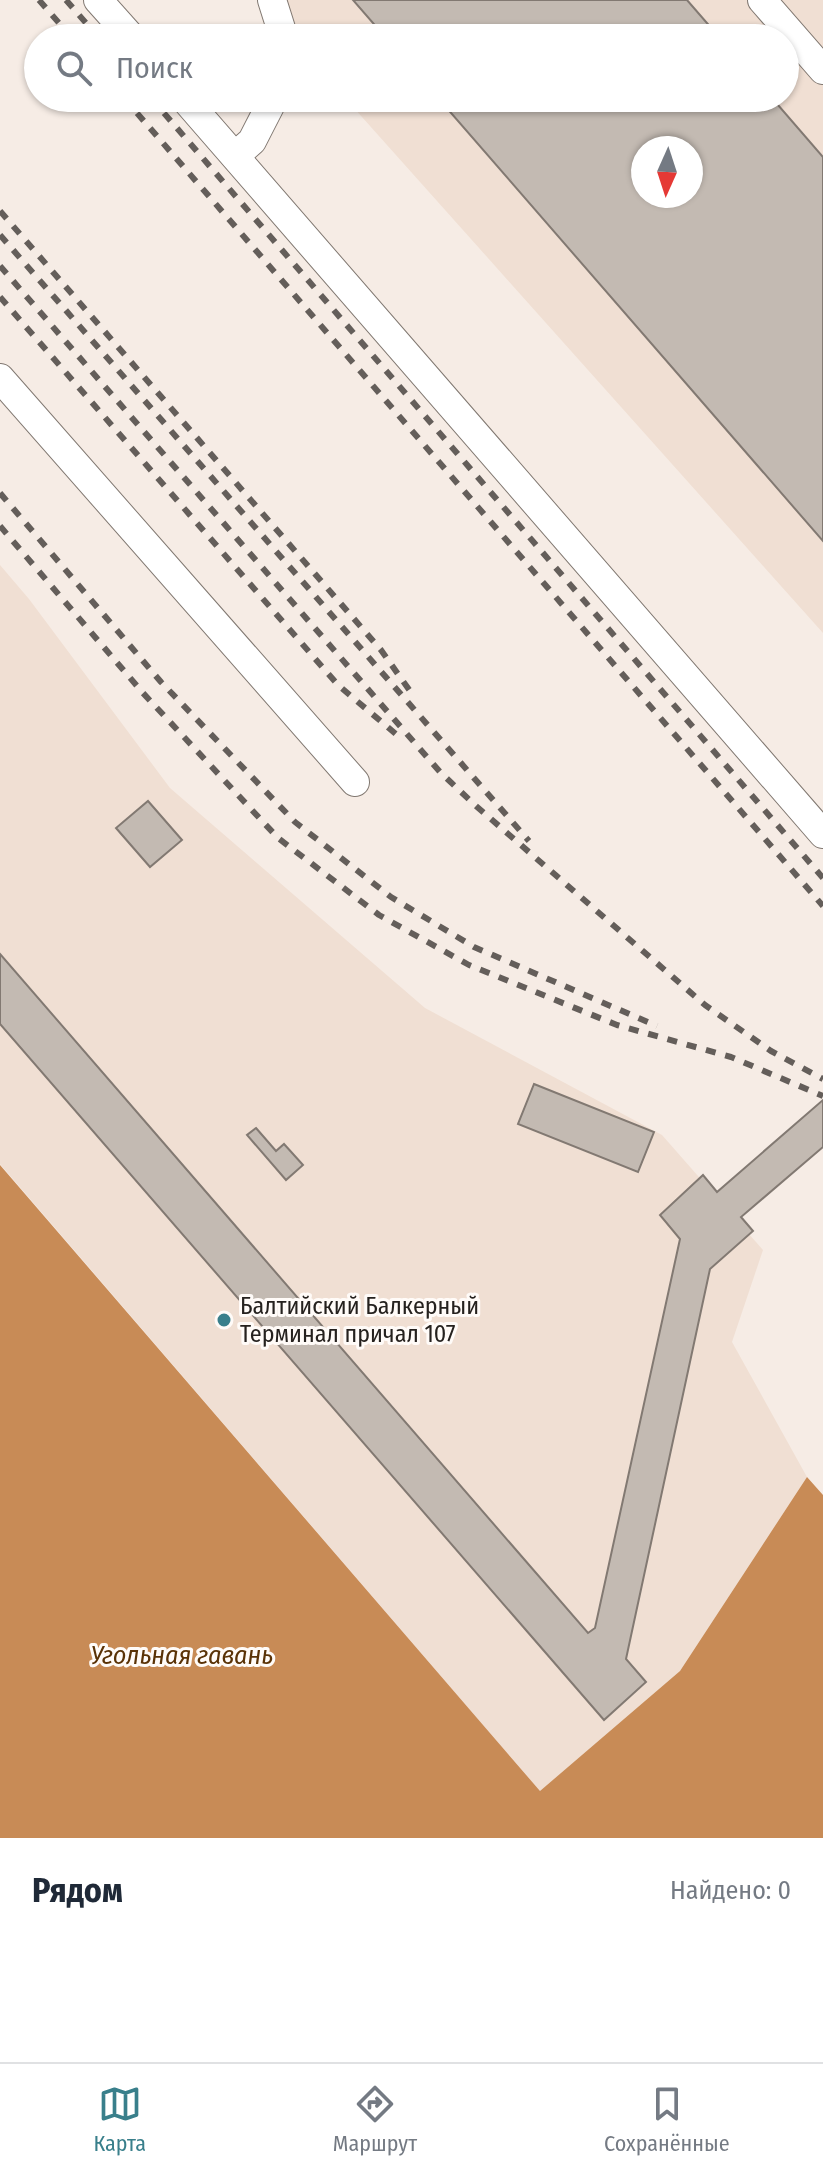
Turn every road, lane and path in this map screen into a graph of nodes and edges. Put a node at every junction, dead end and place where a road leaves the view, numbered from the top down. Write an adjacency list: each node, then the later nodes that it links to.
1 (98, 0): 4 (lane)
2 (272, 0): 5 (lane)
3 (762, 0): 6 (lane)
4 (119, 24)
5 (280, 24)
6 (783, 24)
7 (799, 42): 8 (lane)
8 (823, 70)
9 (196, 112): 11 (lane)
10 (267, 112): 11 (lane)
11 (235, 156): 14 (lane)
12 (0, 378): 13 (lane)
13 (355, 782)
14 (823, 834)

